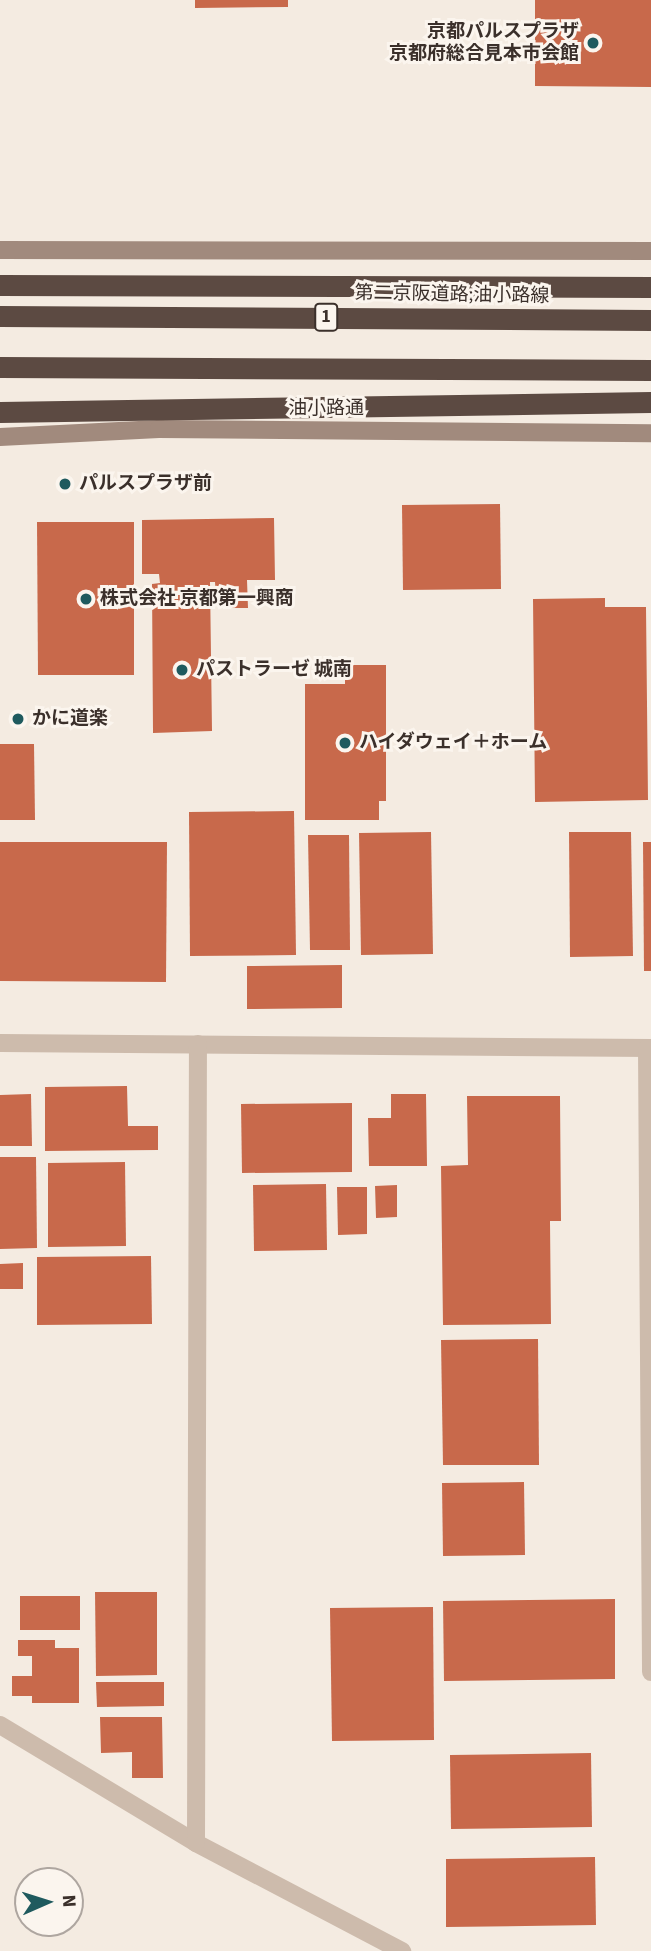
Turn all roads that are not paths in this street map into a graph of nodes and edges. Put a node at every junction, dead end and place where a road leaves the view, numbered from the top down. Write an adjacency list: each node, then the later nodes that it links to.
1 (0, 250): 2 (street)
2 (651, 251)
3 (0, 285): 4 (highway)
4 (651, 287)
5 (0, 316): 6 (highway, 第二京阪道路;油小路線 / 1)
6 (651, 320)
7 (0, 368): 8 (highway)
8 (651, 370)
9 (651, 402): 10 (highway)
10 (0, 412)
11 (651, 433): 12 (street, 油小路通)
12 (0, 436)
13 (0, 1044): 14 (street)
14 (198, 1044): 15 (street); 18 (street)
15 (649, 1048): 16 (street)
16 (651, 1672)
17 (0, 1725): 18 (street)
18 (195, 1843): 19 (street)
19 (401, 1951)

